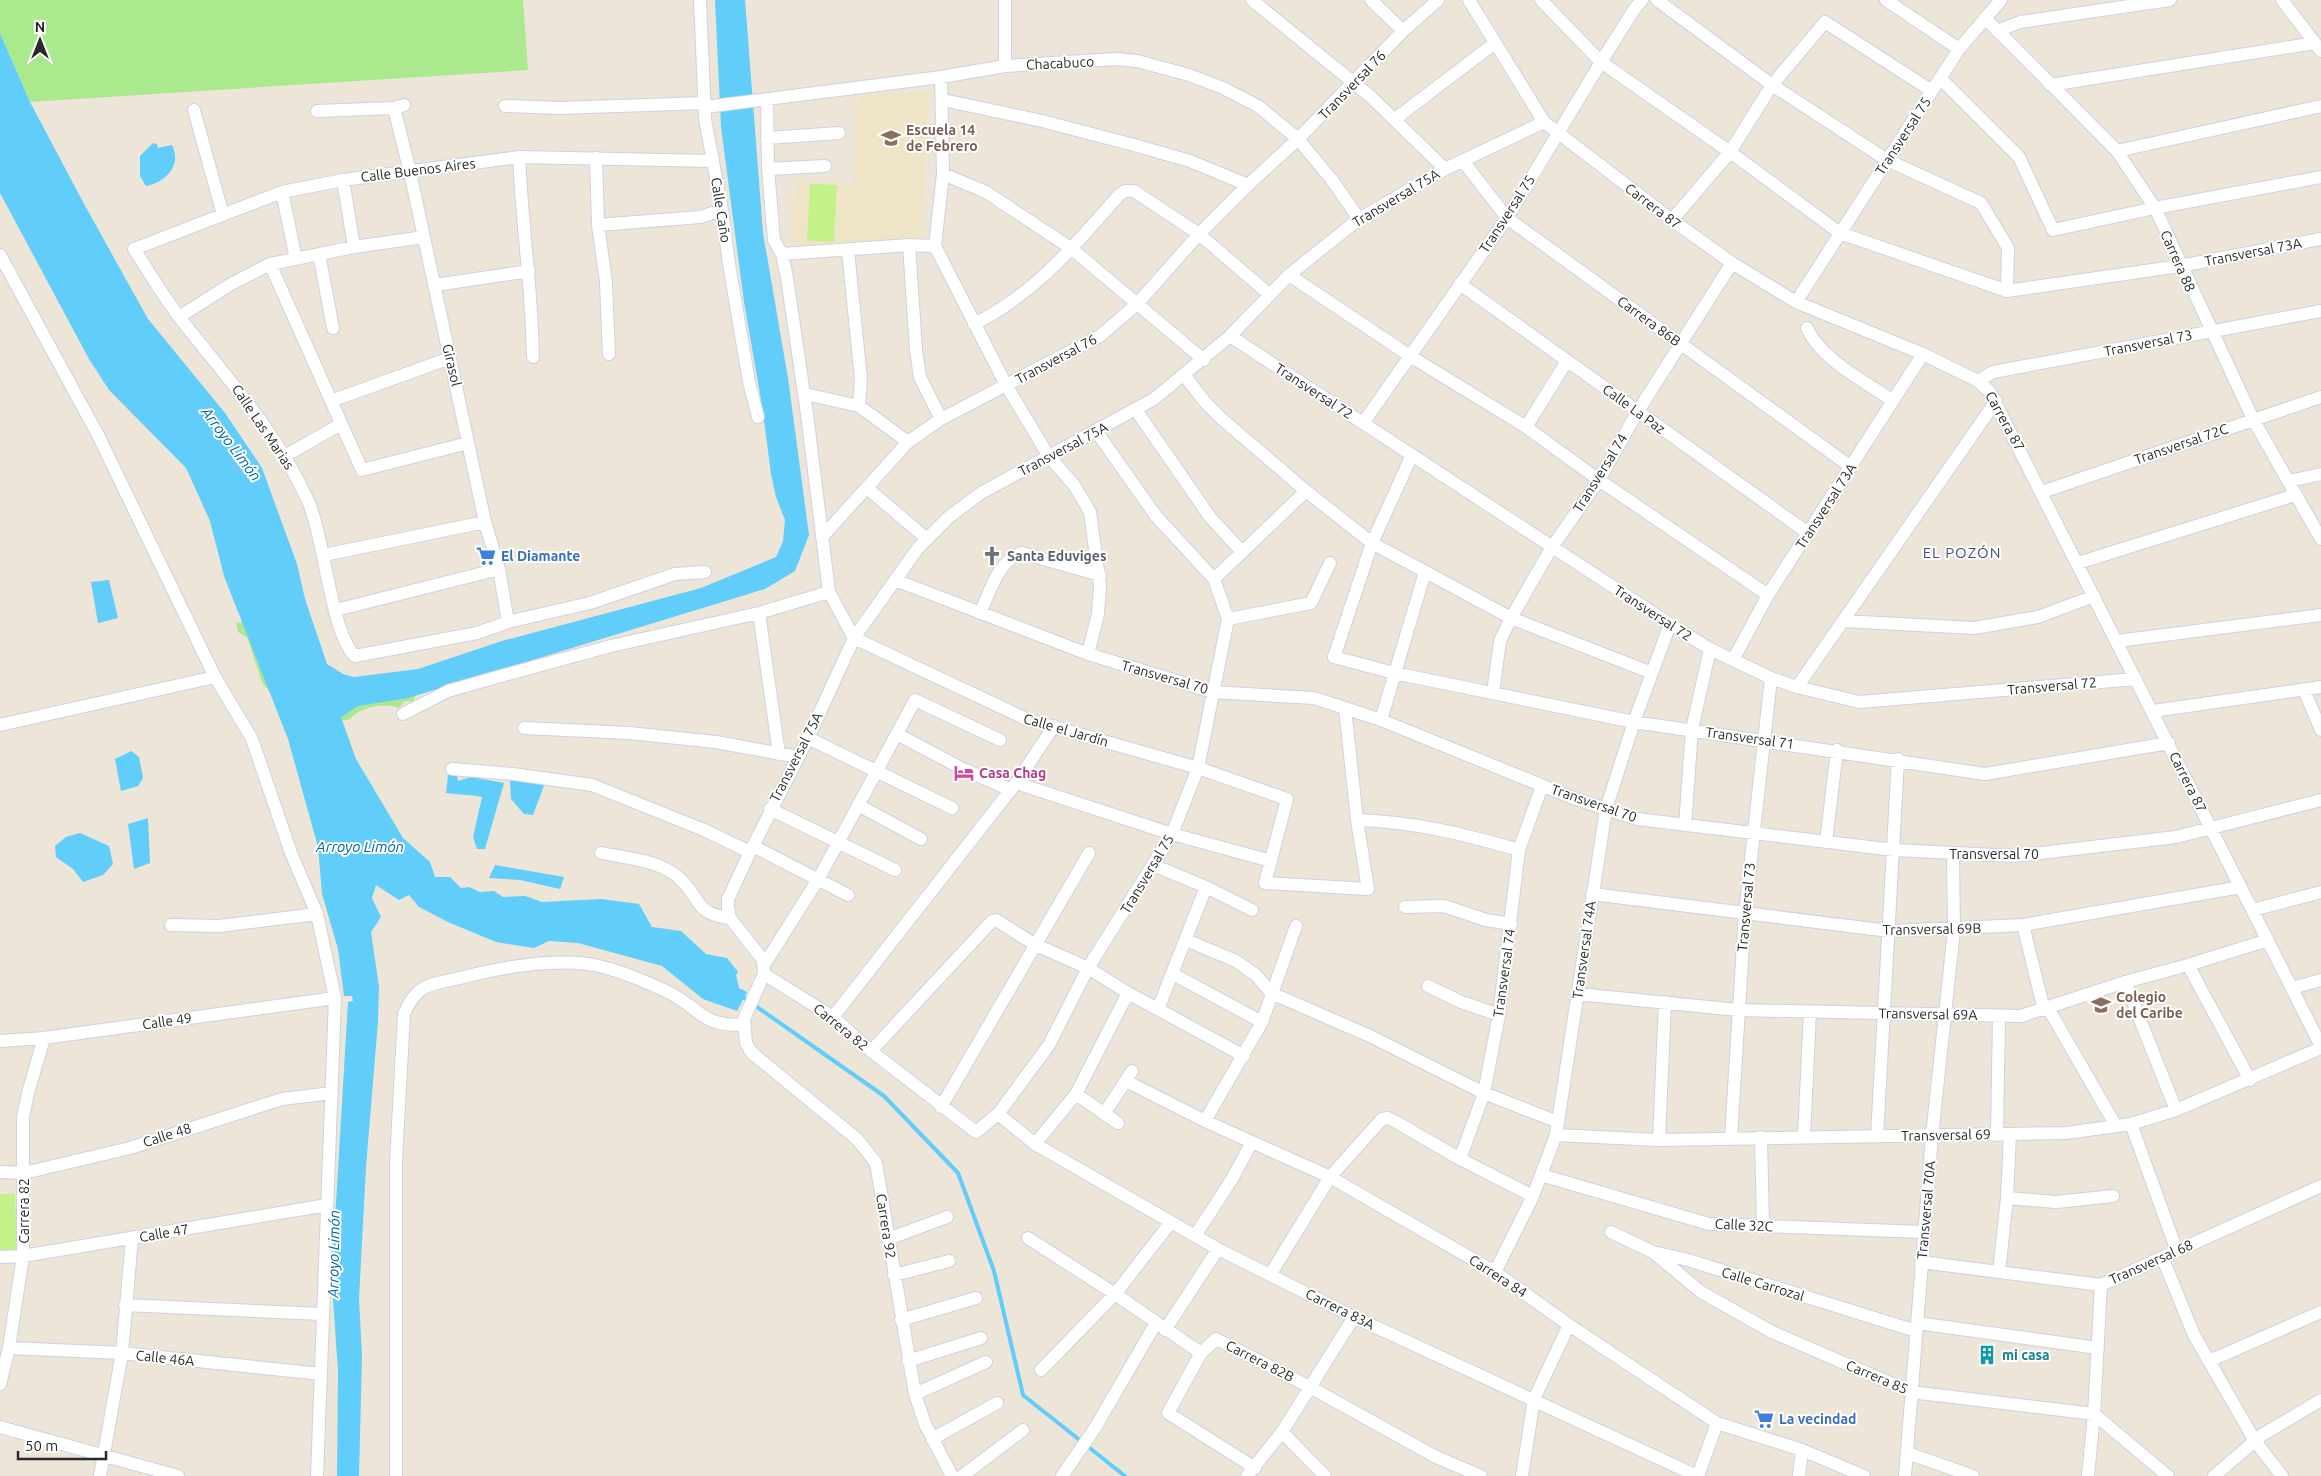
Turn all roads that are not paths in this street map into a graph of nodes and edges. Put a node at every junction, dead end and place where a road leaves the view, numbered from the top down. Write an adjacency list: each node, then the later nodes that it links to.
1 (700, 0): 30 (street, Calle Caño)
2 (1005, 0): 21 (street)
3 (1252, 0): 24 (street)
4 (1371, 0): 16 (street)
5 (1438, 0): 16 (street, Transversal 76)
6 (1469, 0): 17 (street, Carrera 87)
7 (1541, 0): 20 (street)
8 (1657, 0): 25 (street)
9 (2001, 0): 14 (street, Transversal 75)
10 (2170, 0): 15 (street)
11 (2282, 0): 18 (street)
12 (1893, 2): 19 (street)
13 (1634, 3): 20 (street, Transversal 75)
14 (1985, 18): 15 (street, Carrera 88); 19 (street, Transversal 75)
15 (1997, 30): 26 (street, Carrera 88)
16 (1403, 31): 24 (street, Transversal 76)
17 (1495, 43): 35 (street); 36 (street, Carrera 87)
18 (2318, 47): 26 (street)
19 (1959, 49): 23 (street, Transversal 75)
20 (1601, 62): 37 (street, Transversal 75); 42 (street)
21 (1005, 66): 22 (street, Chacabuco); 40 (street, Chacabuco)
22 (941, 77): 28 (street, Chacabuco); 29 (street)
23 (1940, 78): 27 (street, Transversal 75); 57 (street)
24 (1354, 83): 35 (street); 40 (street, Transversal 76)
25 (1772, 85): 27 (street); 42 (street); 45 (street)
26 (2050, 85): 41 (street, Carrera 88)
27 (1932, 91): 45 (street, Transversal 75)
28 (764, 100): 30 (street, Chacabuco); 39 (street)
29 (942, 100): 52 (street); 55 (street)
30 (707, 105): 31 (street, Chacabuco); 46 (street, Calle Caño)
31 (505, 106)
32 (2321, 106): 41 (street)
33 (194, 110): 59 (street)
34 (317, 111): 51 (street, Girasol)
35 (1395, 119): 50 (street)
36 (1544, 122): 37 (street, Carrera 87); 47 (street, Transversal 75A)
37 (1557, 132): 60 (street, Transversal 75); 62 (street, Carrera 87)
38 (839, 134): 39 (street)
39 (767, 138): 49 (street)
40 (1298, 140): 55 (street, Transversal 76); 61 (street, Chacabuco)
41 (2117, 151): 57 (street, Carrera 88)
42 (1730, 152): 62 (street); 65 (street)
43 (519, 157): 44 (street, Calle Buenos Aires); 51 (street, Calle Buenos Aires); 81 (street)
44 (596, 158): 46 (street, Calle Buenos Aires); 63 (street)
45 (1887, 160): 65 (street, Transversal 75); 85 (street)
46 (713, 161): 58 (street, Calle Caño)
47 (1463, 161): 50 (street, Transversal 75A); 60 (street, Carrera 86B)
48 (825, 166): 49 (street)
49 (768, 169): 76 (street)
50 (1445, 169): 61 (street, Transversal 75A)
51 (410, 172): 54 (street, Calle Buenos Aires); 66 (street, Girasol)
52 (943, 174): 69 (street); 72 (street)
53 (2321, 177): 57 (street)
54 (343, 180): 56 (street, Calle Buenos Aires); 70 (street)
55 (1248, 185): 64 (street, Transversal 76)
56 (282, 192): 59 (street, Calle Buenos Aires); 77 (street)
57 (2155, 208): 80 (street, Carrera 88)
58 (722, 210): 63 (street); 115 (street, Calle Caño)
59 (223, 215): 71 (street, Calle Buenos Aires)
60 (1507, 218): 83 (street, Transversal 75); 96 (street, Carrera 86B)
61 (1359, 219): 82 (street, Transversal 75A)
62 (1672, 220): 78 (street, Carrera 87)
63 (598, 225): 97 (street)
64 (1199, 234): 72 (street); 86 (street); 88 (street, Transversal 76)
65 (1840, 234): 85 (street); 87 (street, Transversal 75)
66 (424, 237): 70 (street); 84 (street, Girasol)
67 (2321, 239): 80 (street, Transversal 73A)
68 (909, 246): 69 (street); 73 (street); 116 (street)
69 (935, 246): 91 (street)
70 (354, 247): 75 (street)
71 (134, 249): 90 (street, Calle Las Marias)
72 (1072, 249): 88 (street); 91 (street)
73 (848, 251): 76 (street); 112 (street)
74 (0, 254): 171 (street)
75 (319, 254): 77 (street); 92 (street)
76 (782, 254): 107 (street)
77 (296, 259): 79 (street)
78 (1732, 263): 87 (street, Carrera 87); 96 (street, Transversal 74)
79 (270, 264): 90 (street); 110 (street)
80 (2180, 266): 85 (street, Transversal 73A); 94 (street, Carrera 88)
81 (529, 271): 84 (street); 100 (street)
82 (1289, 275): 86 (street, Transversal 75A); 99 (street)
83 (1460, 284): 99 (street, Transversal 75); 103 (street, Calle La Paz)
84 (435, 285): 101 (street, Girasol)
85 (2007, 291)
86 (1270, 295): 95 (street, Transversal 75A)
87 (1796, 302): 98 (street, Carrera 87)
88 (1137, 304): 102 (street); 106 (street, Transversal 76)
89 (2321, 311): 94 (street, Transversal 73)
90 (179, 317): 126 (street, Calle Las Marias)
91 (974, 324): 106 (street)
92 (333, 328)
93 (1807, 328): 109 (street)
94 (2211, 331): 105 (street, Transversal 73); 117 (street, Carrera 88)
95 (1230, 336): 102 (street, Transversal 75A); 118 (street, Transversal 72)
96 (1680, 344): 114 (street, Transversal 74); 127 (street, Carrera 86B)
97 (609, 354)
98 (1923, 354): 105 (street, Carrera 87); 109 (street, Transversal 73A)
99 (1410, 356): 118 (street, Transversal 75); 120 (street)
100 (533, 357)
101 (450, 358): 110 (street); 123 (street, Girasol)
102 (1204, 360): 104 (street, Transversal 75A)
103 (1567, 361): 114 (street, Calle La Paz); 120 (street)
104 (1185, 376): 113 (street, Transversal 75A); 132 (street)
105 (1978, 381): 111 (street, Carrera 87)
106 (1006, 385): 116 (street, Transversal 76); 124 (street)
107 (805, 394): 112 (street); 137 (street)
108 (2321, 397): 117 (street, Transversal 72C)
109 (1893, 400): 127 (street, Transversal 73A)
110 (331, 401): 119 (street)
111 (1996, 401): 133 (street, Carrera 87); 161 (street)
112 (859, 406): 122 (street)
113 (1136, 410): 121 (street, Transversal 75A); 142 (street)
114 (1638, 411): 129 (street, Transversal 74); 136 (street, Calle La Paz)
115 (758, 417)
116 (941, 419): 122 (street, Transversal 76)
117 (2253, 419): 130 (street, Carrera 88); 133 (street, Transversal 72C)
118 (1363, 423): 125 (street, Transversal 72)
119 (341, 424): 123 (street); 126 (street)
120 (1526, 427): 129 (street)
121 (1096, 431): 124 (street, Transversal 75A); 150 (street)
122 (908, 442): 131 (street, Transversal 76)
123 (468, 443): 135 (street, Girasol)
124 (1048, 455): 138 (street, Transversal 75A); 149 (street)
125 (1412, 455): 140 (street); 141 (street, Transversal 72)
126 (285, 456): 143 (street, Calle Las Marias)
127 (1850, 467): 136 (street, Transversal 73A)
128 (2321, 474): 130 (street)
129 (1599, 480): 141 (street, Transversal 74); 153 (street)
130 (2289, 481): 134 (street, Carrera 88)
131 (866, 488): 137 (street, Transversal 76); 138 (street)
132 (1306, 491): 140 (street); 142 (street)
133 (2042, 492): 145 (street, Carrera 87)
134 (2295, 495): 139 (street, Carrera 88); 145 (street)
135 (485, 522): 143 (street); 146 (street, Girasol)
136 (1808, 533): 153 (street, Transversal 73A)
137 (822, 537): 152 (street)
138 (927, 538): 151 (street, Transversal 75A)
139 (2321, 539)
140 (1372, 543): 148 (street); 170 (street, Transversal 71)
141 (1552, 547): 159 (street, Transversal 74); 163 (street, Transversal 72)
142 (1242, 552): 150 (street)
143 (324, 555): 155 (street, Calle Las Marias)
144 (1330, 563): 160 (street)
145 (2078, 563): 154 (street, Carrera 87)
146 (499, 569): 155 (street); 162 (street, Girasol)
147 (705, 572): 162 (street)
148 (1425, 572): 159 (street); 170 (street)
149 (1100, 575): 157 (street); 167 (street)
150 (1214, 579): 160 (street)
151 (895, 580): 157 (street, Transversal 70); 164 (street, Transversal 75A)
152 (828, 592): 156 (street); 164 (street)
153 (1768, 595): 168 (street, Transversal 73A)
154 (2094, 596): 161 (street); 165 (street, Carrera 87)
155 (336, 610): 162 (street, Calle Las Marias)
156 (759, 613): 181 (street); 195 (street)
157 (980, 613): 167 (street, Transversal 70)
158 (2321, 615): 165 (street)
159 (1511, 618): 169 (street); 178 (street, Transversal 74)
160 (1228, 619): 177 (street, Transversal 75)
161 (1843, 621): 175 (street)
162 (508, 622)
163 (1670, 624): 166 (street, Transversal 72); 169 (street, Transversal 74A)
164 (854, 638): 185 (street, Calle el Jardín); 190 (street, Transversal 75A)
165 (2117, 641): 173 (street, Carrera 87)
166 (1710, 649): 168 (street, Transversal 72); 187 (street)
167 (1088, 654): 177 (street, Transversal 70)
168 (1733, 660): 172 (street, Transversal 72)
169 (1652, 673): 183 (street, Transversal 74A)
170 (1394, 674): 178 (street, Transversal 71); 182 (street)
171 (215, 677): 184 (street); 236 (street)
172 (1771, 678): 175 (street, Transversal 72); 192 (street, Transversal 73)
173 (2136, 679): 175 (street, Transversal 72); 180 (street, Carrera 87)
174 (2321, 686): 176 (street)
175 (1797, 687)
176 (2304, 690): 180 (street); 188 (street)
177 (1212, 692): 179 (street, Transversal 70); 198 (street, Transversal 75)
178 (1494, 693): 183 (street, Transversal 71)
179 (1345, 708): 182 (street, Transversal 70); 208 (street)
180 (2153, 711): 193 (street, Carrera 87)
181 (403, 714)
182 (1381, 720): 202 (street, Transversal 70)
183 (1634, 722): 187 (street, Transversal 71); 207 (street, Transversal 74A)
184 (0, 725)
185 (1054, 726): 198 (street, Calle el Jardín); 201 (street)
186 (524, 728): 195 (street)
187 (1692, 729): 192 (street, Transversal 71); 209 (street)
188 (2321, 730)
189 (897, 734): 191 (street); 200 (street); 201 (street)
190 (808, 738): 196 (street, Transversal 75A); 200 (street)
191 (1000, 740)
192 (1764, 740): 194 (street, Transversal 71); 211 (street, Transversal 73)
193 (2169, 743): 197 (street, Transversal 71); 210 (street, Carrera 87)
194 (1837, 750): 197 (street, Transversal 71); 215 (street)
195 (779, 754): 196 (street)
196 (798, 757): 206 (street, Transversal 75A)
197 (1898, 759): 218 (street)
198 (1198, 768): 212 (street, Transversal 75); 222 (street, Calle el Jardín)
199 (452, 769): 216 (street)
200 (876, 771): 204 (street); 205 (street)
201 (1014, 786): 212 (street); 267 (street)
202 (1542, 786): 207 (street, Transversal 70); 217 (street, Transversal 74)
203 (2321, 800): 210 (street, Transversal 70)
204 (858, 805): 213 (street); 214 (street)
205 (952, 808)
206 (770, 809): 214 (street); 216 (street, Transversal 75A)
207 (1606, 809): 209 (street, Transversal 70); 229 (street, Transversal 74A)
208 (1357, 820): 217 (street); 222 (street)
209 (1685, 825): 211 (street, Transversal 70)
210 (2212, 829): 221 (street, Transversal 70); 226 (street, Carrera 87)
211 (1753, 833): 215 (street, Transversal 70); 235 (street, Transversal 73)
212 (1172, 834): 222 (street); 223 (street, Transversal 75)
213 (921, 839)
214 (838, 842): 224 (street); 225 (street)
215 (1826, 842): 218 (street, Transversal 70)
216 (751, 849): 225 (street); 234 (street, Transversal 75A)
217 (1519, 850): 237 (street, Transversal 74)
218 (1894, 850): 221 (street, Transversal 70); 242 (street)
219 (601, 853): 234 (street)
220 (1089, 853): 245 (street)
221 (1953, 855): 241 (street, Transversal 70A)
222 (1271, 861)
223 (1153, 865): 227 (street); 247 (street, Transversal 75)
224 (895, 870)
225 (819, 878): 230 (street); 249 (street)
226 (2241, 887): 233 (street, Carrera 87); 239 (street, Transversal 69B)
227 (1206, 888): 232 (street); 243 (street)
228 (2321, 892): 233 (street)
229 (1592, 894): 235 (street, Transversal 69B); 256 (street, Transversal 74A)
230 (848, 895)
231 (1405, 907): 237 (street)
232 (1252, 910)
233 (2253, 910): 244 (street, Carrera 87)
234 (729, 913): 249 (street, Carrera 82)
235 (1745, 913): 242 (street, Transversal 69B); 261 (street, Transversal 73)
236 (317, 914): 238 (street); 257 (street)
237 (1511, 924): 264 (street, Transversal 74)
238 (171, 925)
239 (2023, 925): 241 (street, Transversal 69B); 260 (street)
240 (1296, 926): 254 (street)
241 (1954, 930): 242 (street, Transversal 69B); 265 (street, Transversal 70A)
242 (1888, 932): 263 (street)
243 (1186, 940): 248 (street); 254 (street)
244 (2268, 940): 246 (street, Transversal 69A); 253 (street, Carrera 87)
245 (1034, 944): 247 (street); 273 (street); 279 (street)
246 (2188, 965): 251 (street, Transversal 69A); 275 (street)
247 (1088, 968): 255 (street); 281 (street, Transversal 75)
248 (1173, 974): 259 (street); 269 (street)
249 (762, 975): 267 (street, Carrera 82); 268 (street)
250 (2321, 980): 253 (street)
251 (2125, 982): 260 (street, Transversal 69A); 280 (street)
252 (1428, 986): 264 (street)
253 (2292, 988): 272 (street, Carrera 87)
254 (1271, 992): 269 (street); 277 (street, Transversal 69)
255 (1128, 993): 259 (street); 278 (street)
256 (1578, 994): 258 (street, Transversal 69A); 287 (street, Transversal 74A)
257 (335, 998): 270 (street, Calle 49); 276 (street)
258 (1665, 1002): 261 (street, Transversal 69A); 296 (street)
259 (1158, 1009): 274 (street)
260 (2046, 1009): 266 (street, Transversal 69A); 286 (street)
261 (1738, 1010): 262 (street, Transversal 69A); 294 (street, Transversal 73)
262 (1810, 1012): 263 (street, Transversal 69A); 291 (street)
263 (1883, 1013): 265 (street, Transversal 69A); 292 (street)
264 (1499, 1015): 277 (street, Transversal 74)
265 (1945, 1015): 266 (street, Transversal 69A); 293 (street, Transversal 70A)
266 (1999, 1016): 290 (street)
267 (833, 1017): 273 (street, Carrera 82)
268 (744, 1022): 317 (street, Carrera 92); 373 (street)
269 (1262, 1022): 274 (street)
270 (44, 1038): 271 (street, Calle 49); 301 (street, Carrera 82)
271 (0, 1041)
272 (2321, 1047): 275 (street, Transversal 69)
273 (871, 1052): 279 (street, Carrera 82)
274 (1244, 1056): 283 (street)
275 (2250, 1080): 280 (street, Transversal 69)
276 (332, 1092): 301 (street, Calle 48); 308 (street)
277 (1484, 1093): 287 (street, Transversal 69); 299 (street, Transversal 74)
278 (1076, 1094): 282 (street); 298 (street)
279 (941, 1107): 288 (street, Carrera 82)
280 (2176, 1110): 285 (street, Transversal 69)
281 (998, 1114): 288 (street, Transversal 75); 298 (street, Carrera 83A)
282 (1104, 1114): 283 (street, Carrera 84); 284 (street)
283 (1205, 1121): 297 (street, Carrera 84)
284 (1118, 1123)
285 (2131, 1124): 286 (street, Transversal 69); 319 (street)
286 (2116, 1126): 289 (street, Transversal 69)
287 (1557, 1129): 296 (street, Transversal 69); 302 (street, Transversal 74A)
288 (976, 1132)
289 (2010, 1134): 290 (street, Transversal 69); 307 (street)
290 (1997, 1135): 293 (street, Transversal 69)
291 (1804, 1136): 292 (street, Transversal 69); 295 (street, Transversal 69)
292 (1877, 1136): 293 (street, Transversal 69)
293 (1932, 1136): 313 (street, Transversal 70A)
294 (1731, 1137): 295 (street, Transversal 69); 296 (street, Transversal 69)
295 (1761, 1137): 311 (street)
296 (1659, 1140)
297 (1252, 1142): 303 (street, Carrera 84); 314 (street)
298 (1035, 1144): 310 (street, Carrera 83A)
299 (1460, 1159): 303 (street); 305 (street)
300 (0, 1172): 301 (street, Calle 48)
301 (24, 1173): 321 (street, Carrera 82)
302 (1541, 1175): 305 (street, Transversal 74A); 311 (street, Calle 32C)
303 (1330, 1178): 326 (street, Carrera 84); 329 (street)
304 (2321, 1186): 319 (street, Transversal 68)
305 (1533, 1196): 326 (street, Transversal 74A)
306 (2113, 1196): 307 (street)
307 (2007, 1198): 327 (street)
308 (327, 1205): 315 (street, Calle 47); 335 (street)
309 (947, 1217): 317 (street)
310 (1171, 1222): 314 (street, Carrera 83A); 331 (street)
311 (1763, 1226): 313 (street, Calle 32C)
312 (1612, 1232): 320 (street, Calle Carrozal)
313 (1924, 1232): 325 (street, Transversal 70A)
314 (1195, 1236): 318 (street, Carrera 83A)
315 (132, 1238): 321 (street, Calle 47); 333 (street)
316 (1028, 1238): 331 (street)
317 (888, 1239): 328 (street, Carrera 92)
318 (1218, 1249): 329 (street, Carrera 83A); 339 (street)
319 (2177, 1251): 323 (street, Transversal 68)
320 (1653, 1252): 340 (street, Calle Carrozal); 353 (street, Carrera 85)
321 (23, 1256): 322 (street, Calle 47); 342 (street, Carrera 82)
322 (0, 1257)
323 (2163, 1259): 330 (street, Transversal 68); 347 (street)
324 (949, 1261): 328 (street)
325 (1921, 1262): 327 (street); 340 (street, Transversal 70A)
326 (1495, 1272): 338 (street, Carrera 84)
327 (1999, 1272): 330 (street)
328 (894, 1274): 337 (street, Carrera 92)
329 (1270, 1275): 336 (street, Carrera 83A)
330 (2101, 1285): 343 (street, Transversal 68)
331 (1115, 1294): 339 (street); 349 (street)
332 (976, 1298): 337 (street)
333 (125, 1305): 335 (street); 345 (street)
334 (2321, 1312): 347 (street)
335 (322, 1314): 350 (street)
336 (1354, 1317): 352 (street); 355 (street, Carrera 83A)
337 (901, 1320): 346 (street, Carrera 92)
338 (1569, 1325): 355 (street); 359 (street, Carrera 84)
339 (1160, 1326): 344 (street); 369 (street)
340 (1916, 1327): 343 (street, Calle Carrozal); 353 (street, Transversal 70A)
341 (981, 1338): 346 (street)
342 (9, 1348): 345 (street, Calle 46A); 351 (street, Carrera 82)
343 (2098, 1348): 358 (street, Transversal 68)
344 (1201, 1353): 352 (street, Carrera 82B); 368 (street)
345 (122, 1354): 350 (street, Calle 46A); 367 (street)
346 (908, 1361): 354 (street, Carrera 92)
347 (2209, 1361): 364 (street)
348 (986, 1362): 354 (street)
349 (1041, 1370)
350 (321, 1374): 372 (street)
351 (0, 1384)
352 (1308, 1386): 362 (street); 377 (street, Carrera 82B)
353 (1911, 1392): 358 (street, Carrera 85); 366 (street, Transversal 70A)
354 (914, 1394): 363 (street, Carrera 92)
355 (1534, 1399): 378 (street); 379 (street, Carrera 83A)
356 (2321, 1400): 364 (street)
357 (997, 1403): 363 (street)
358 (2094, 1414): 384 (street, Transversal 68); 385 (street)
359 (1717, 1423): 365 (street, Carrera 84); 379 (street)
360 (0, 1427): 367 (street)
361 (1023, 1430): 375 (street)
362 (1282, 1432): 368 (street); 376 (street)
363 (932, 1439): 374 (street, Carrera 92)
364 (2255, 1441): 386 (street); 387 (street)
365 (1802, 1450): 380 (street); 381 (street, Carrera 84)
366 (1907, 1453): 382 (street, Transversal 70A); 383 (street)
367 (105, 1456): 370 (street); 371 (street)
368 (1251, 1472)
369 (1065, 1473)
370 (100, 1476)
371 (178, 1476)
372 (316, 1476)
373 (396, 1476)
374 (952, 1476)
375 (962, 1476)
376 (1325, 1476)
377 (1481, 1476)
378 (1522, 1476)
379 (1698, 1476)
380 (1799, 1476)
381 (1864, 1476)
382 (1905, 1476)
383 (1973, 1476)
384 (2088, 1476)
385 (2168, 1476)
386 (2214, 1476)
387 (2282, 1476)

